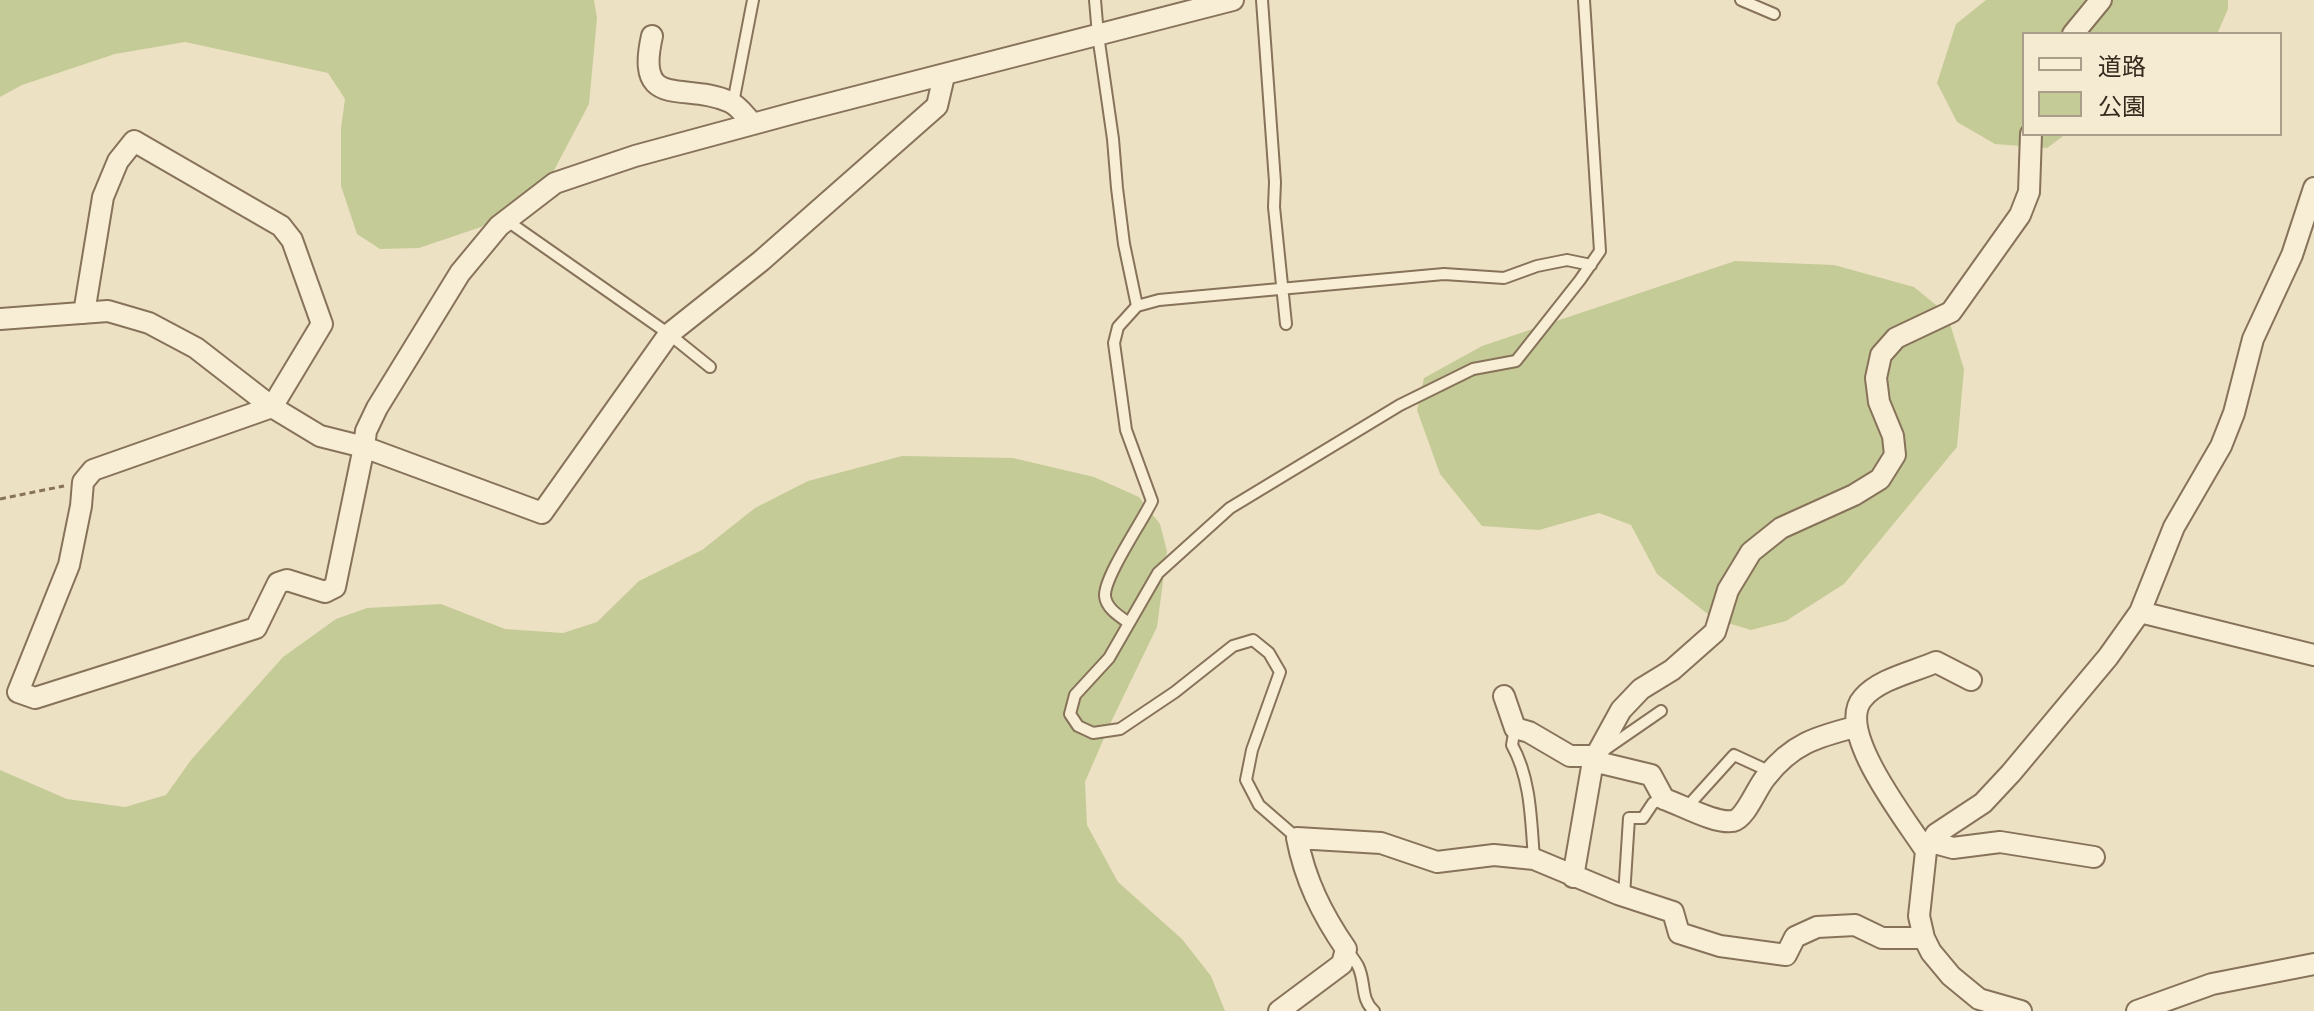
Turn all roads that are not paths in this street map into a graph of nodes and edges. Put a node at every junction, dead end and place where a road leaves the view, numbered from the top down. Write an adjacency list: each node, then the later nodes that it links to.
1 (753, 0): 13 (lane)
2 (1095, 0): 10 (lane)
3 (1233, 0): 10 (street)
4 (1262, 0): 19 (lane)
5 (1584, 0): 18 (lane)
6 (1741, 0): 8 (lane)
7 (2101, 0): 9 (street)
8 (1774, 14)
9 (2075, 32)
10 (1098, 35): 12 (street); 20 (lane)
11 (652, 36): 13 (street)
12 (944, 76): 14 (street); 24 (street)
13 (733, 103): 14 (street)
14 (753, 124): 17 (street)
15 (2031, 136): 36 (street)
16 (2314, 188): 28 (street)
17 (506, 220): 24 (lane); 27 (street)
18 (1591, 265): 19 (lane); 29 (lane)
19 (1284, 288): 20 (lane); 23 (lane)
20 (1137, 306): 29 (lane)
21 (84, 313): 22 (street); 26 (street); 26 (street)
22 (0, 319)
23 (1286, 324)
24 (669, 334): 25 (lane); 27 (street)
25 (710, 367)
26 (272, 407): 27 (street); 27 (street)
27 (364, 447)
28 (2140, 612): 30 (street); 41 (street)
29 (1129, 623): 40 (lane)
30 (2314, 655)
31 (1971, 680): 34 (street)
32 (1504, 696): 35 (street)
33 (1661, 711): 36 (lane)
34 (1855, 727): 37 (street); 41 (street)
35 (1515, 728): 36 (street); 43 (lane)
36 (1594, 758): 38 (street); 44 (street)
37 (1771, 772): 39 (lane); 39 (street)
38 (1664, 799): 39 (street); 45 (lane)
39 (1687, 807)
40 (1297, 838): 43 (street); 47 (street)
41 (1929, 847): 42 (street); 46 (street)
42 (2094, 857)
43 (1534, 859): 44 (street)
44 (1573, 877): 45 (street)
45 (1624, 896): 46 (street)
46 (1924, 938): 51 (street)
47 (1346, 949): 49 (street); 50 (lane)
48 (2314, 964): 52 (street)
49 (1279, 1011)
50 (1374, 1011)
51 (2021, 1011)
52 (2137, 1011)

